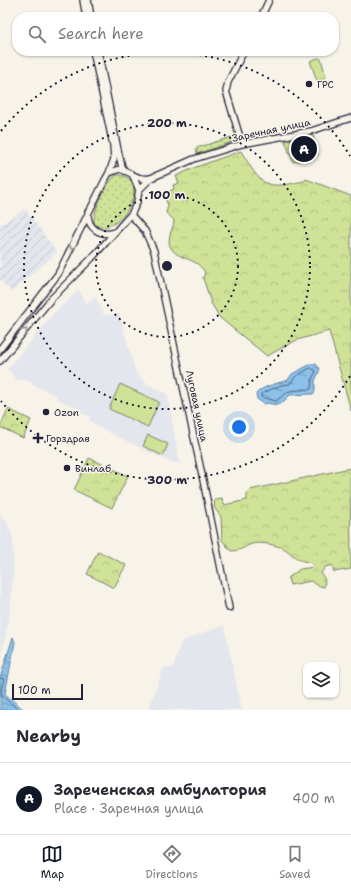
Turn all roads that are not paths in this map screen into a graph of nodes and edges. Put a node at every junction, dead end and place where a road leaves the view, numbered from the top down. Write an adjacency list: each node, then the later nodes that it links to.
1 (83, 0): 4 (street)
2 (88, 0): 5 (street)
3 (269, 0): 6 (street)
4 (85, 12)
5 (90, 12)
6 (263, 12)
7 (94, 56): 13 (street)
8 (99, 56): 12 (street)
9 (241, 56): 11 (street)
10 (351, 118): 11 (street, Заречная улица)
11 (242, 144): 15 (street, Заречная улица)
12 (125, 171): 13 (street); 14 (street)
13 (110, 173): 17 (street)
14 (133, 176): 15 (street); 16 (street)
15 (151, 178): 16 (street, Заречная улица)
16 (139, 190): 18 (street, Заречная улица)
17 (88, 212): 19 (street); 20 (street, one-way to 20)
18 (131, 215): 19 (street, Заречная улица); 22 (street, Луговая улица)
19 (116, 232): 21 (street, Заречная улица, one-way to 19)
20 (0, 349)
21 (0, 361)
22 (229, 608)

